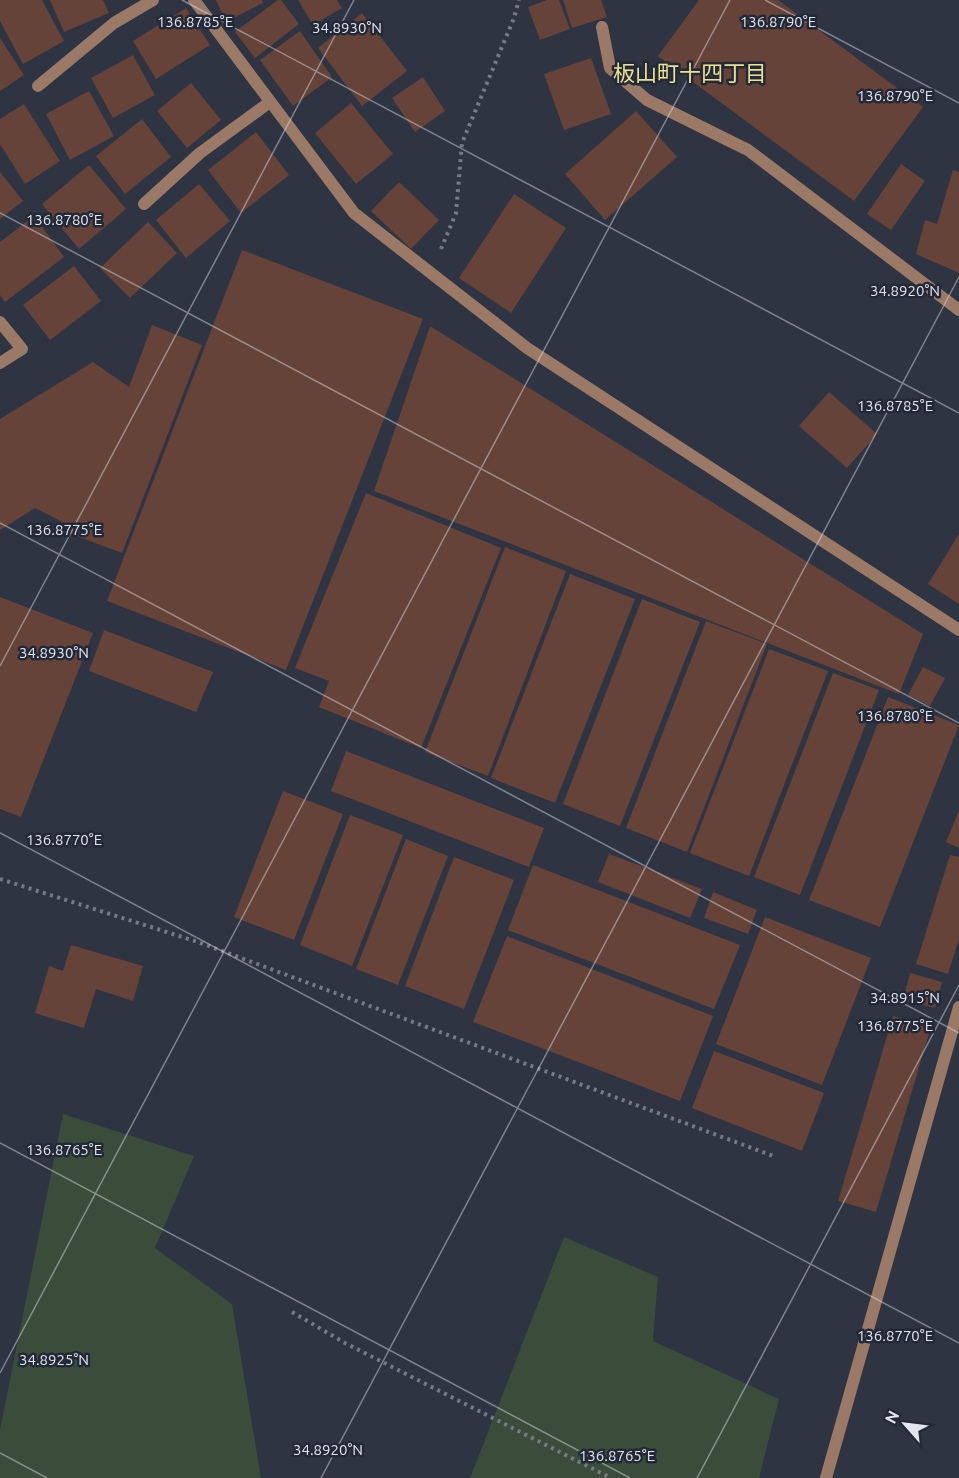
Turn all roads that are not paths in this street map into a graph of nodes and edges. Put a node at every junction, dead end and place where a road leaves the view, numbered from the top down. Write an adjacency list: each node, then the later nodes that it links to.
1 (153, 0): 4 (street)
2 (194, 0): 5 (street)
3 (602, 27): 7 (street)
4 (38, 86)
5 (270, 102): 6 (street); 10 (street)
6 (144, 204)
7 (959, 310)
8 (0, 322): 9 (street)
9 (0, 363)
10 (959, 630)
11 (959, 1007): 12 (street)
12 (826, 1478)

